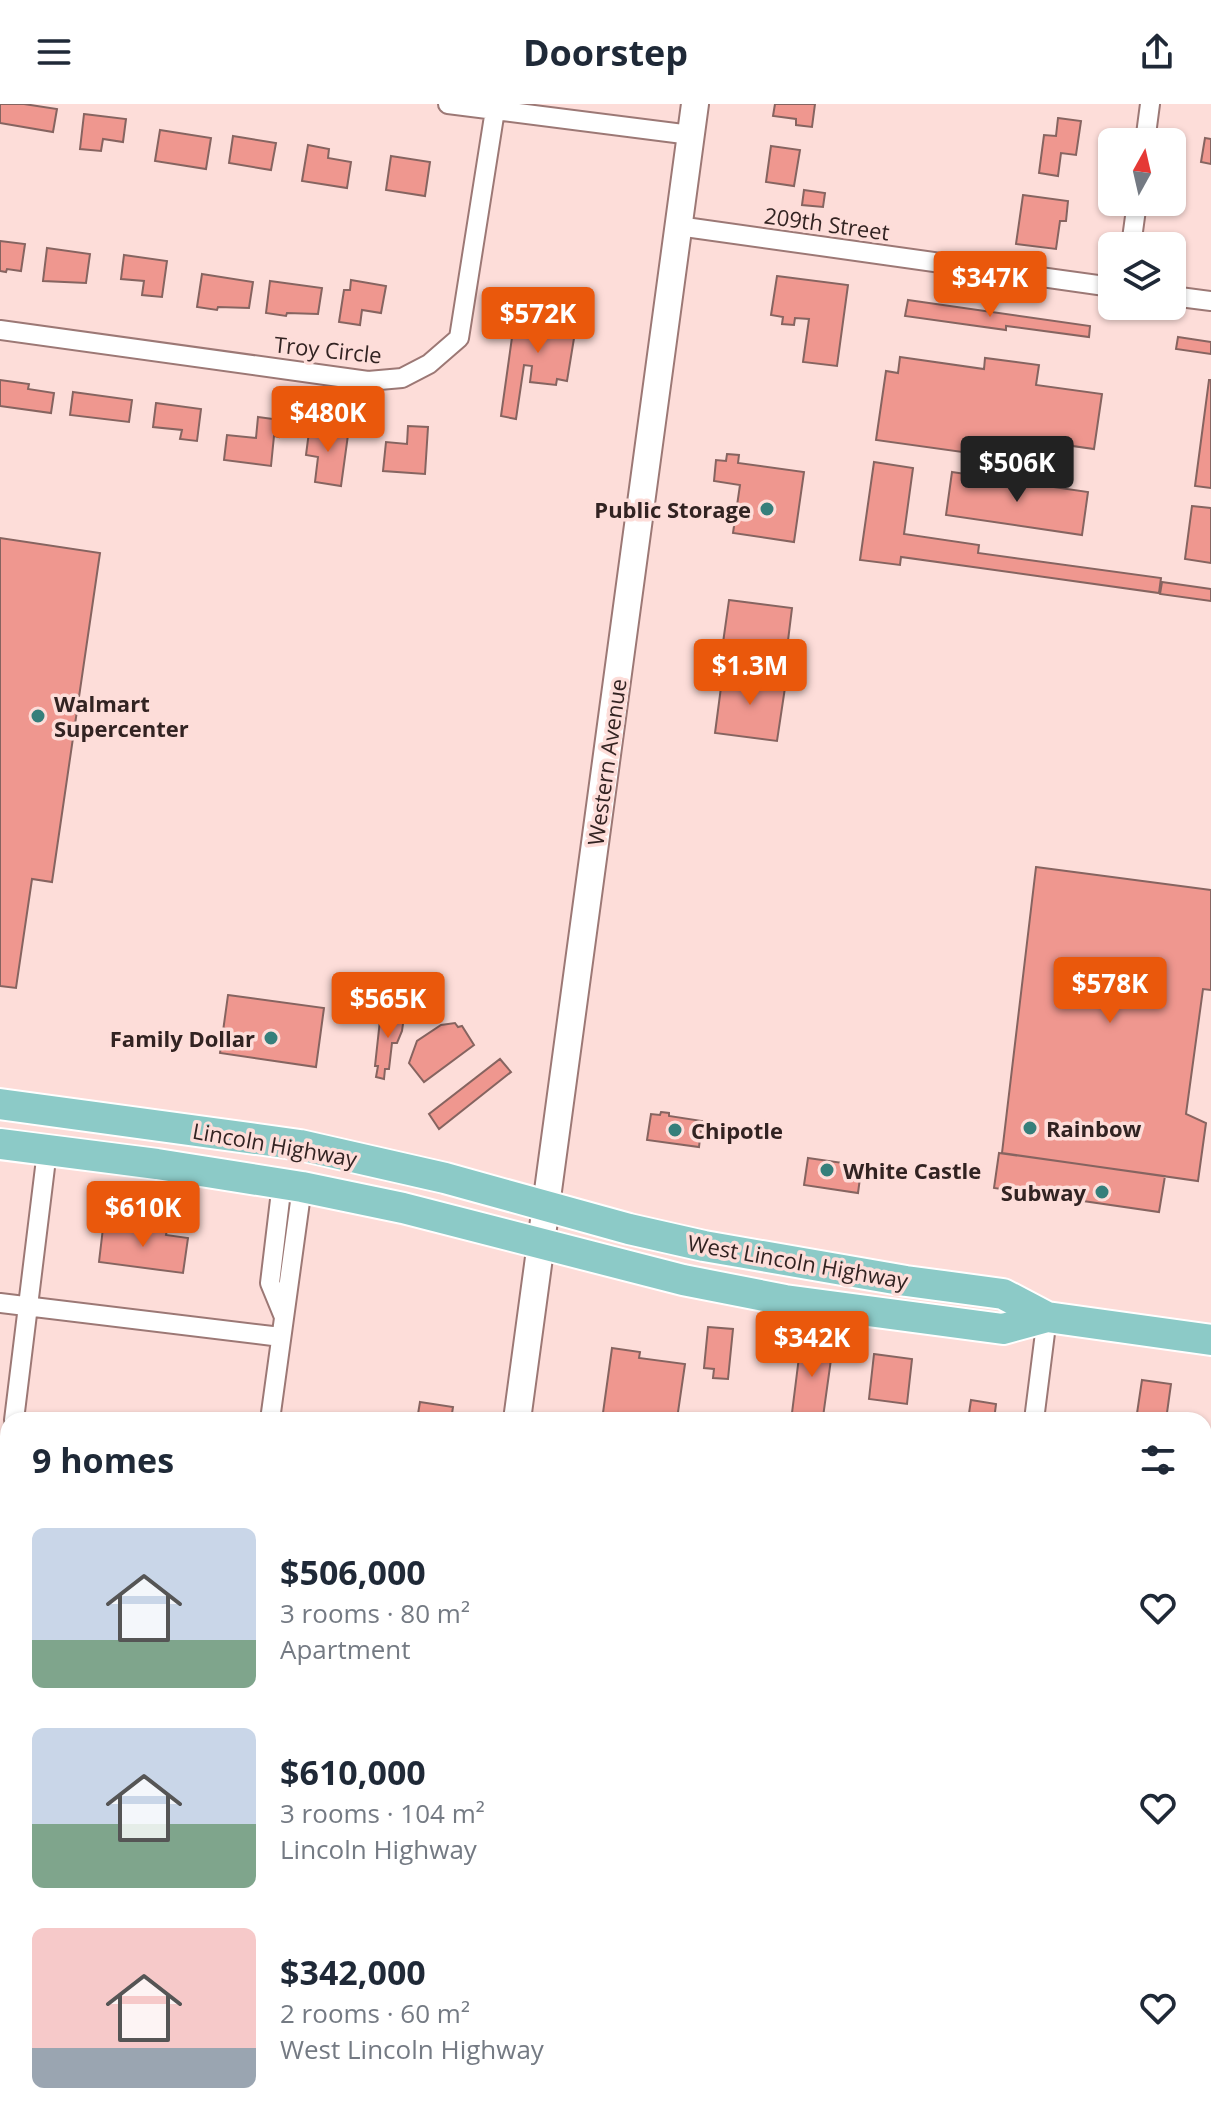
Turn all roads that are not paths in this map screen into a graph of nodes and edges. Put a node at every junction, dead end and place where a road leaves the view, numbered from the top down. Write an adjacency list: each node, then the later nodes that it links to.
1 (448, 104): 4 (street)
2 (695, 104): 6 (main road, Western Avenue)
3 (1150, 104): 5 (street)
4 (495, 110): 6 (street); 11 (street, Troy Circle)
5 (1147, 128)
6 (691, 135): 7 (main road, Western Avenue)
7 (678, 226): 8 (street, 209th Street); 16 (main road, Western Avenue)
8 (1098, 285)
9 (1186, 298): 10 (street)
10 (1211, 301)
11 (0, 330)
12 (0, 1104): 16 (main road, Lincoln Highway)
13 (0, 1144): 14 (main road, Lincoln Highway)
14 (47, 1151): 15 (main road, Lincoln Highway); 19 (street)
15 (292, 1185): 17 (main road, Lincoln Highway); 21 (street)
16 (546, 1206): 17 (main road, Western Avenue); 20 (main road, West Lincoln Highway)
17 (540, 1244): 20 (main road, West Lincoln Highway); 25 (main road, Western Avenue)
18 (0, 1303): 19 (street)
19 (28, 1307): 21 (street); 23 (street)
20 (1047, 1317): 22 (main road, West Lincoln Highway); 26 (street)
21 (281, 1337): 24 (street)
22 (1211, 1340)
23 (15, 1412)
24 (271, 1412)
25 (518, 1412)
26 (1035, 1412)

